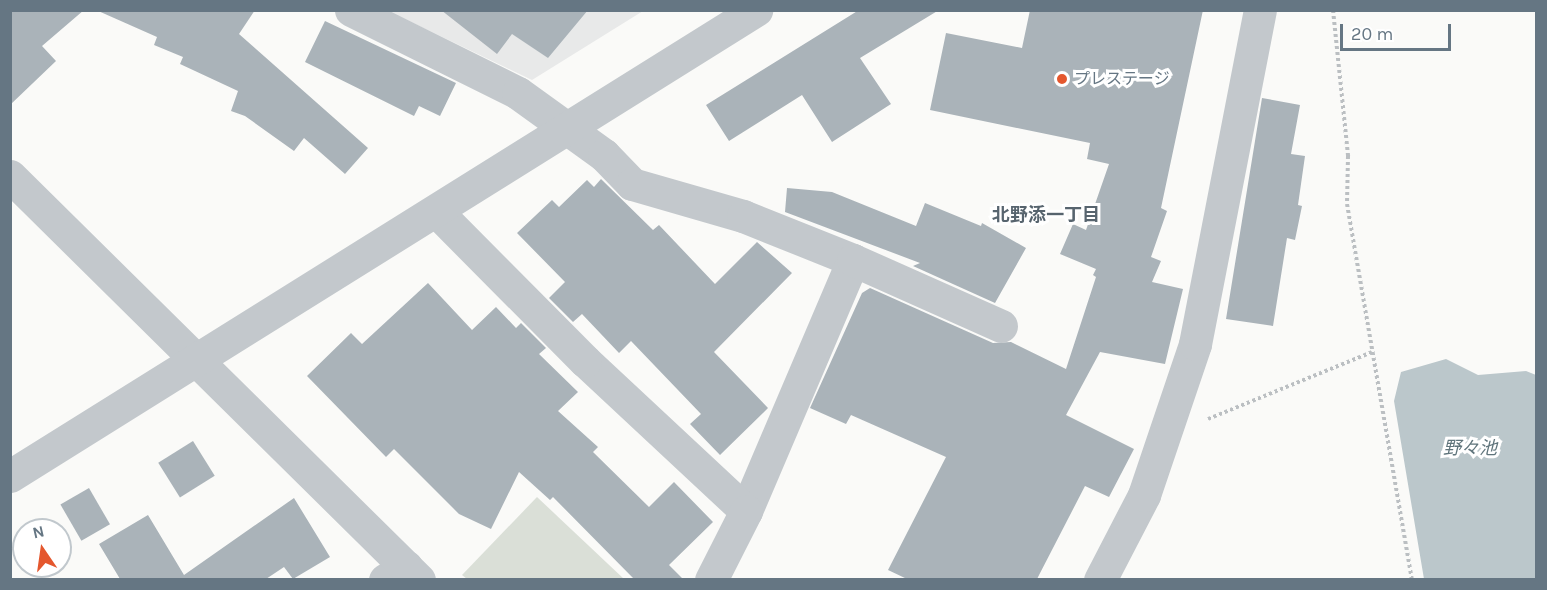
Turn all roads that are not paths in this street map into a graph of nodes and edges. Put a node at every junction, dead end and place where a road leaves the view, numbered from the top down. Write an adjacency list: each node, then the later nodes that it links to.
1 (351, 10): 4 (street)
2 (756, 10): 4 (street)
3 (1260, 10): 14 (street)
4 (566, 126): 6 (street); 7 (street)
5 (10, 176): 9 (street)
6 (437, 212): 9 (street); 11 (street)
7 (853, 261): 8 (street); 11 (street)
8 (1001, 326)
9 (197, 362): 10 (street); 12 (street)
10 (10, 476)
11 (746, 511): 13 (street)
12 (403, 575)
13 (711, 579)
14 (1100, 579)

